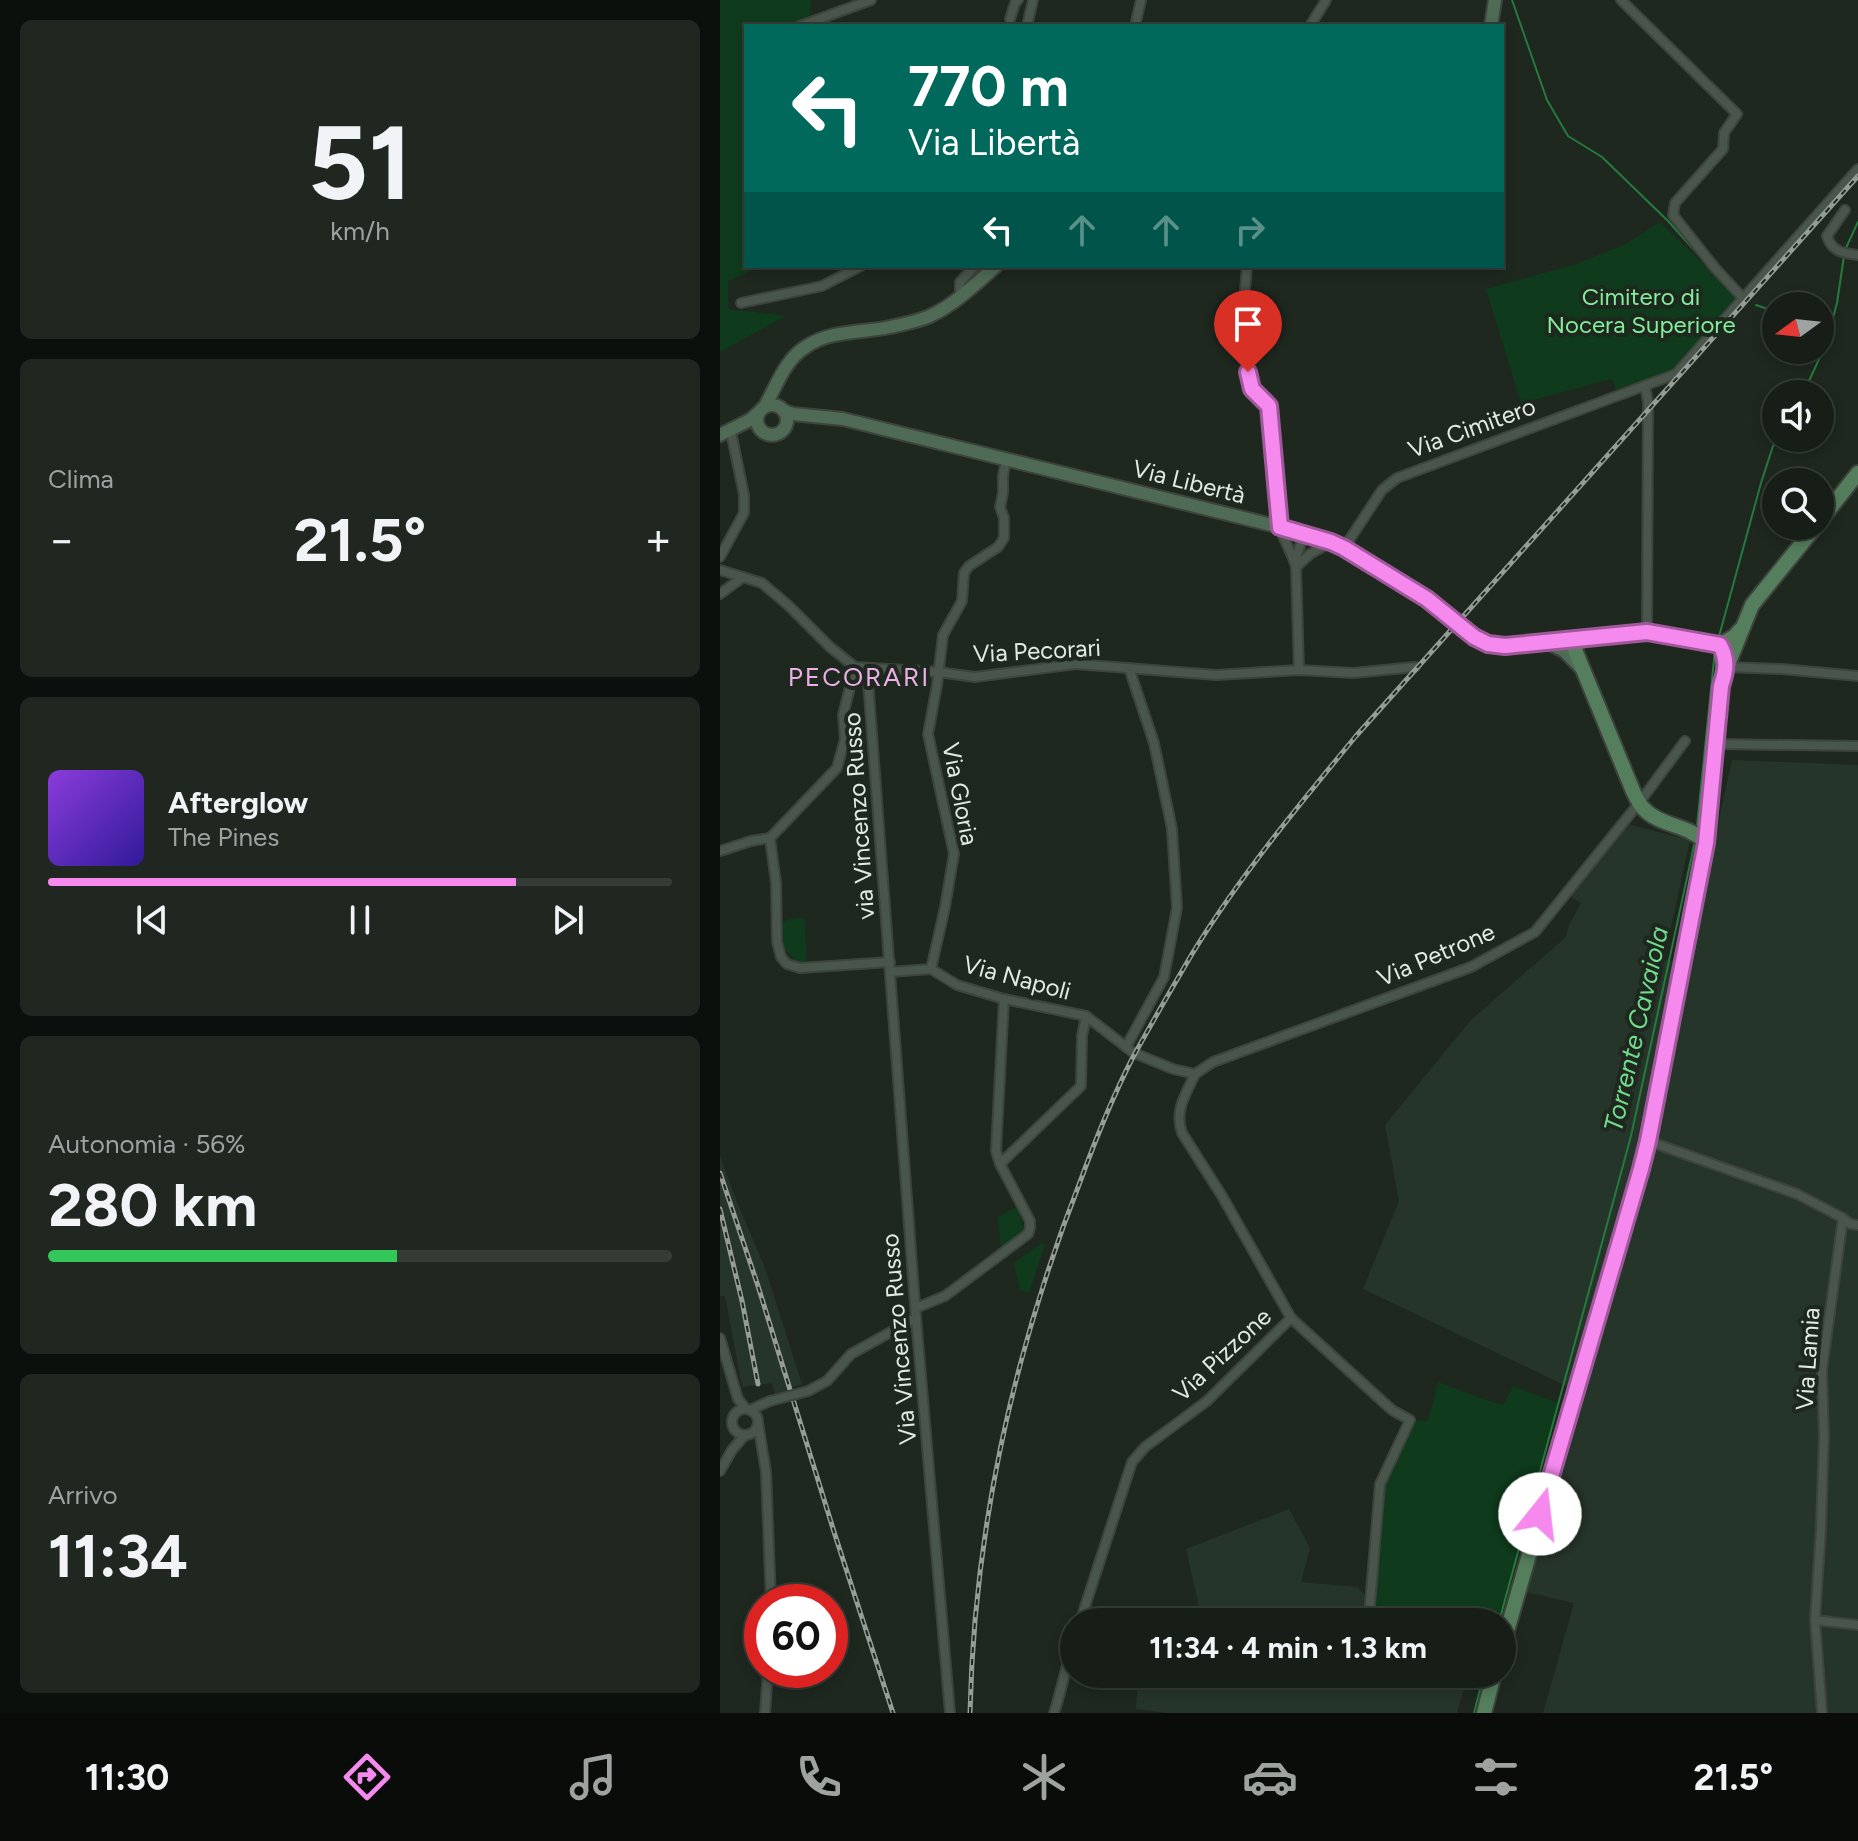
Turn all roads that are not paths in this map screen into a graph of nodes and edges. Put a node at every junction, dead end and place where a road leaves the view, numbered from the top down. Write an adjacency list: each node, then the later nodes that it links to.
1 (871, 0): 9 (street)
2 (1018, 0): 8 (street)
3 (1033, 0): 10 (street)
4 (1141, 0): 11 (street)
5 (1326, 0): 12 (street)
6 (1621, 0): 22 (street)
7 (1495, 1): 13 (main road)
8 (1010, 19)
9 (805, 24)
10 (1027, 24)
11 (1135, 24)
12 (1311, 24)
13 (1491, 24)
14 (1858, 169): 22 (street, Via Cimitero)
15 (1845, 210): 16 (street)
16 (1858, 255)
17 (857, 268): 23 (street)
18 (973, 268): 21 (street)
19 (994, 268): 21 (main road)
20 (1247, 268): 35 (street)
21 (960, 296): 24 (main road)
22 (1742, 297): 25 (street, Via Cimitero)
23 (741, 303)
24 (785, 369): 26 (main road); 27 (main road)
25 (1645, 386): 39 (street, Via Cimitero); 46 (street)
26 (761, 410): 27 (main road); 30 (main road); 31 (main road)
27 (783, 410): 28 (main road, Via Libertà); 29 (main road)
28 (810, 416): 29 (main road); 32 (main road, Via Libertà)
29 (783, 430): 30 (main road)
30 (762, 431): 31 (main road)
31 (725, 433): 40 (street)
32 (1006, 459): 35 (main road, Via Libertà); 56 (street, Via Gloria)
33 (1858, 473): 34 (main road)
34 (1834, 503)
35 (1280, 527): 36 (main road, Via Libertà); 41 (street)
36 (1307, 535): 38 (main road, Via Libertà); 41 (street)
37 (1805, 540): 45 (main road)
38 (1331, 542): 39 (main road, Via Libertà); 41 (street)
39 (1344, 548): 48 (main road, Via Libertà, bridge)
40 (720, 557)
41 (1298, 563): 55 (street)
42 (720, 570): 43 (street)
43 (743, 577): 44 (street); 50 (street)
44 (720, 594)
45 (1742, 627): 49 (main road); 52 (main road)
46 (1647, 632): 47 (main road, Via Libertà); 49 (main road, Via Libertà)
47 (1583, 638): 48 (main road, Via Libertà); 57 (main road)
48 (1545, 641): 57 (main road)
49 (1714, 644): 52 (main road)
50 (855, 667): 53 (street, Via Pecorari); 65 (street)
51 (1415, 667): 55 (street, Via Pecorari)
52 (1727, 667): 58 (street); 60 (main road)
53 (867, 668): 56 (street, Via Pecorari); 68 (street, via Vincenzo Russo)
54 (1129, 668): 55 (street, Via Pecorari); 56 (street, Via Pecorari); 72 (street)
55 (1299, 670)
56 (938, 672): 69 (street, Via Gloria)
57 (1585, 672): 62 (main road)
58 (1858, 676)
59 (1685, 741): 62 (street, Via Petrone)
60 (1716, 744): 61 (street); 63 (main road)
61 (1858, 746)
62 (1641, 806): 64 (main road); 73 (street, Via Petrone)
63 (1709, 815): 64 (main road); 66 (main road)
64 (1678, 826): 66 (main road)
65 (770, 838): 67 (street); 68 (street, Via Napoli)
66 (1706, 843): 74 (main road)
67 (720, 851)
68 (890, 967): 69 (street, Via Napoli); 78 (street, Via Vincenzo Russo)
69 (931, 969): 70 (street, Via Napoli)
70 (1004, 999): 71 (street, Via Napoli); 75 (street)
71 (1086, 1016): 72 (street, Via Napoli); 75 (street)
72 (1126, 1047): 73 (street)
73 (1195, 1074): 79 (street, Via Pizzone)
74 (1648, 1141): 76 (street); 94 (main road)
75 (1000, 1164): 78 (street)
76 (1843, 1218): 77 (street); 95 (street, Via Lamia)
77 (1858, 1225)
78 (916, 1313): 82 (street, bridge); 101 (street, Via Vincenzo Russo)
79 (1291, 1318): 92 (street, Via Pizzone); 93 (street)
80 (720, 1338): 81 (street)
81 (738, 1399): 83 (street); 84 (street)
82 (767, 1402): 83 (street); 85 (street)
83 (748, 1410): 84 (street); 85 (street)
84 (735, 1414): 86 (street)
85 (758, 1422): 87 (street); 89 (street)
86 (733, 1426): 87 (street); 88 (street)
87 (747, 1435): 88 (street); 89 (street)
88 (732, 1450): 90 (street)
89 (763, 1455): 91 (street)
90 (720, 1471)
91 (770, 1584)
92 (1085, 1608)
93 (1370, 1608)
94 (1514, 1608)
95 (1815, 1620): 96 (street); 104 (street, Via Lamia)
96 (1858, 1625)
97 (767, 1688): 100 (street)
98 (1061, 1688): 102 (street)
99 (1490, 1688): 103 (main road)
100 (765, 1713)
101 (950, 1713)
102 (1054, 1713)
103 (1484, 1713)
104 (1822, 1713)

